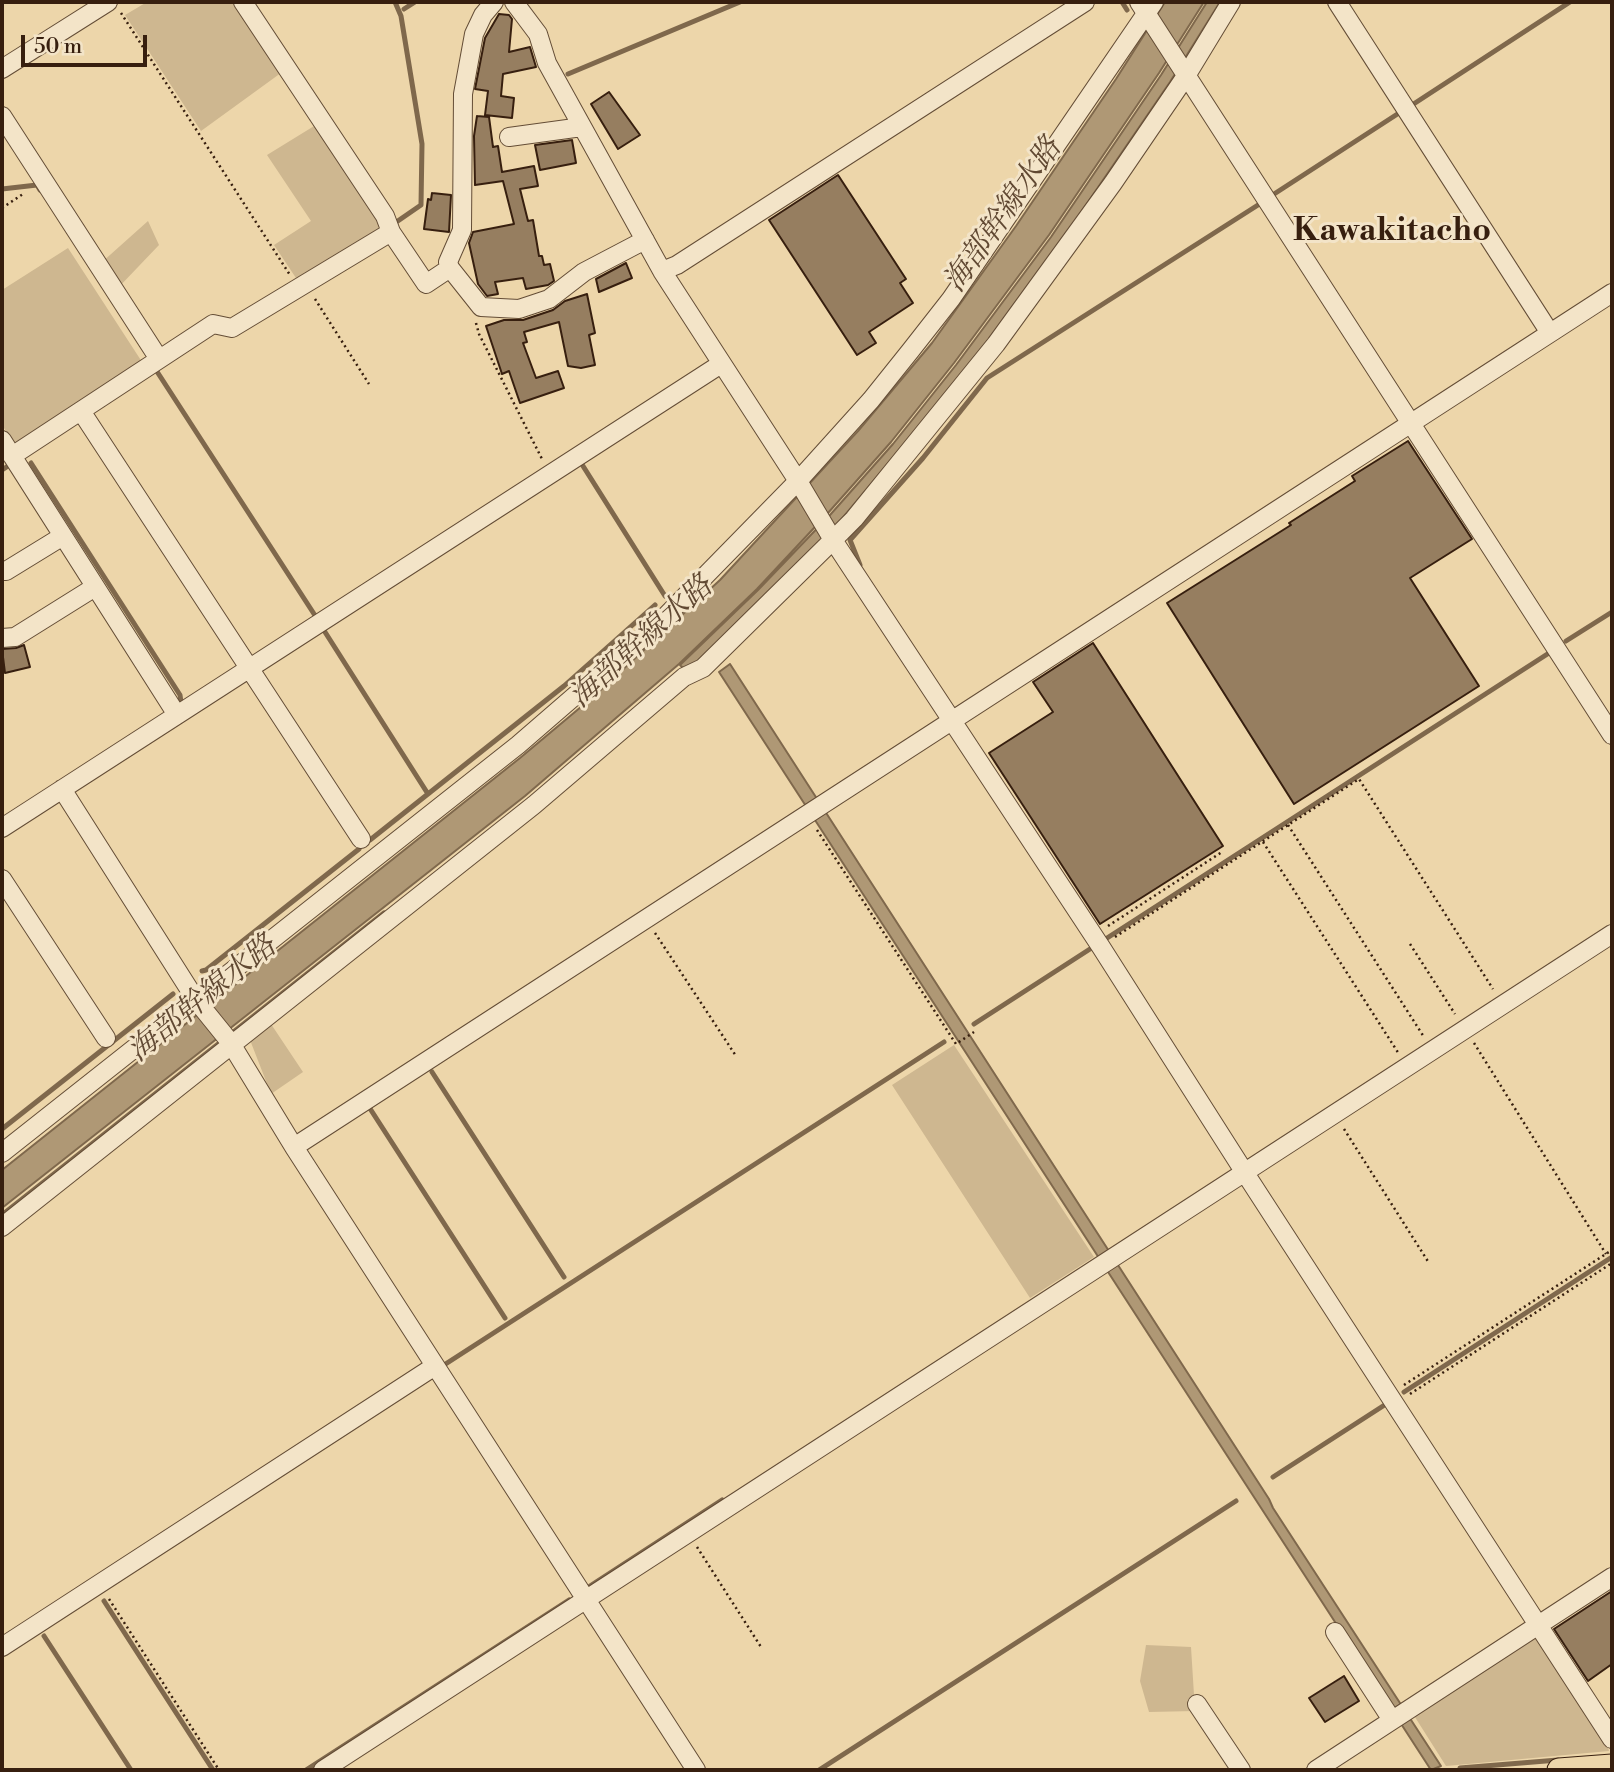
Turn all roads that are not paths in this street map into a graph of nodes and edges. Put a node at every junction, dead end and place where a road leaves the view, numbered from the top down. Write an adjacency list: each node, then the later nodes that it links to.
1 (243, 2): 14 (street)
2 (494, 2): 16 (street)
3 (514, 2): 12 (street)
4 (1085, 2): 17 (street)
5 (1231, 2): 10 (street)
6 (1337, 2): 19 (street)
7 (108, 6): 9 (street)
8 (1148, 10): 10 (street); 26 (street)
9 (2, 69)
10 (1184, 72): 23 (street); 28 (street)
11 (2, 116): 20 (street)
12 (582, 127): 13 (street); 15 (street)
13 (509, 138)
14 (391, 232): 16 (street); 20 (street)
15 (645, 240): 16 (street); 17 (street)
16 (450, 268)
17 (662, 271): 21 (street)
18 (1612, 293): 19 (street)
19 (1550, 333): 23 (street)
20 (159, 359): 22 (street)
21 (721, 364): 26 (street); 32 (street)
22 (81, 411): 25 (street); 32 (street)
23 (1410, 422): 34 (street); 35 (street)
24 (2, 440): 25 (street)
25 (12, 456): 27 (street)
26 (798, 481): 28 (street); 41 (street)
27 (63, 536): 29 (street); 30 (street)
28 (832, 538): 34 (street); 43 (street)
29 (2, 571)
30 (95, 587): 31 (street); 33 (street)
31 (2, 638)
32 (249, 668): 33 (street); 38 (street)
33 (177, 715): 36 (street)
34 (953, 721): 44 (street); 46 (street)
35 (1612, 735)
36 (62, 789): 37 (street); 41 (street)
37 (2, 828)
38 (361, 839)
39 (2, 879): 42 (street)
40 (1612, 934): 46 (street)
41 (196, 1000): 43 (street); 45 (street)
42 (106, 1038)
43 (231, 1044): 44 (street); 47 (street)
44 (294, 1147): 48 (street)
45 (2, 1153)
46 (1245, 1173): 50 (street); 51 (street)
47 (2, 1227)
48 (435, 1366): 50 (street); 53 (street)
49 (1612, 1577): 51 (street)
50 (586, 1599): 58 (street); 59 (street)
51 (1539, 1624): 55 (street); 56 (street)
52 (1335, 1632): 55 (street)
53 (2, 1647)
54 (1197, 1704): 60 (street)
55 (1398, 1716): 61 (street)
56 (1612, 1739)
57 (1612, 1766): 62 (main road)
58 (323, 1770)
59 (696, 1770)
60 (1241, 1770)
61 (1316, 1770)
62 (1559, 1770)

